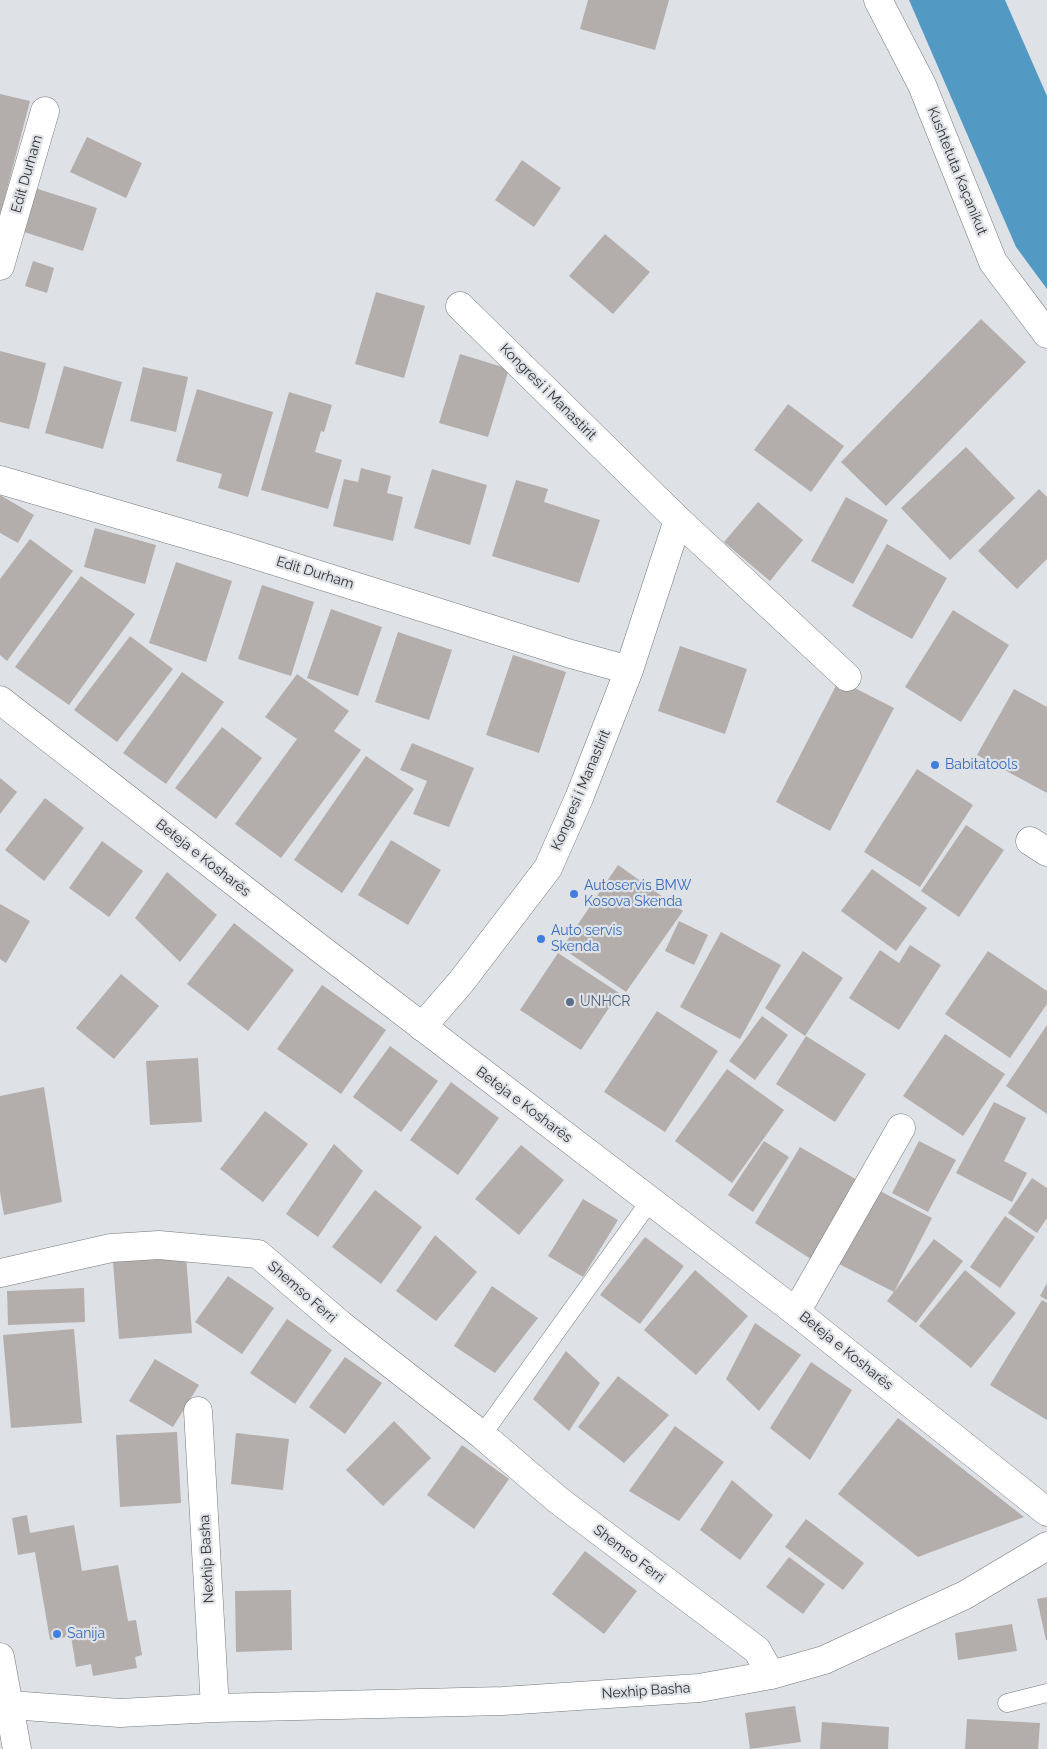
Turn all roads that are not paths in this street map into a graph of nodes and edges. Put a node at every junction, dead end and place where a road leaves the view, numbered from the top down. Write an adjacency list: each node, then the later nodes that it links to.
1 (878, 0): 5 (street, Kushtetuta Kaçanikut)
2 (45, 112): 3 (street, Edit Durham)
3 (0, 266)
4 (460, 306): 7 (street, Kongresi i Manastirit)
5 (1047, 334)
6 (0, 480): 8 (street, Edit Durham)
7 (678, 520): 8 (street, Kongresi i Manastirit); 9 (street, Kongresi i Manastirit)
8 (629, 670): 11 (street, Kongresi i Manastirit)
9 (847, 677)
10 (0, 700): 11 (street, Beteja e Kosharës)
11 (422, 1027): 13 (street, Beteja e Kosharës)
12 (901, 1128): 15 (street)
13 (650, 1201): 15 (street, Beteja e Kosharës); 17 (lane)
14 (0, 1273): 17 (street, Shemso Ferri)
15 (796, 1312): 18 (street, Beteja e Kosharës)
16 (198, 1411): 25 (street, Nexhip Basha)
17 (482, 1435): 21 (street, Shemso Ferri)
18 (1047, 1512)
19 (1047, 1546): 21 (street, Nexhip Basha)
20 (0, 1657): 24 (street)
21 (771, 1675): 25 (street, Nexhip Basha)
22 (1047, 1693): 23 (lane)
23 (1007, 1702)
24 (5, 1704): 25 (street, Nexhip Basha); 26 (street)
25 (215, 1708)
26 (17, 1749)

